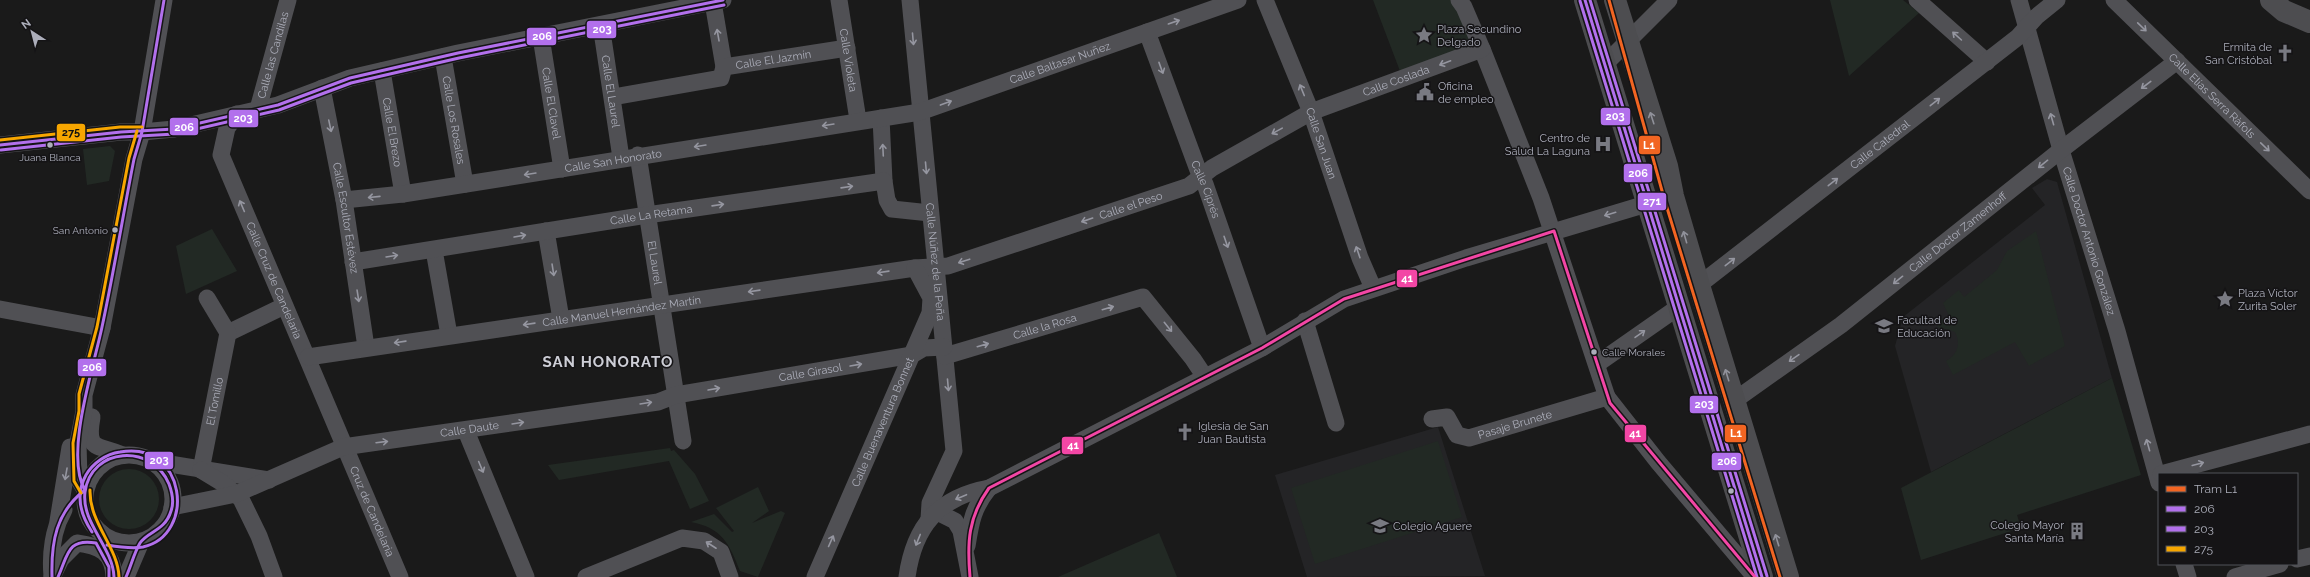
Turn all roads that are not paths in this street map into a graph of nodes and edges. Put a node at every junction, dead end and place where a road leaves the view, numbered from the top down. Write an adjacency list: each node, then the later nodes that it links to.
1 (164, 0): 40 (street)
2 (288, 0): 34 (street, Calle las Candilas)
3 (840, 0): 24 (street, Calle Violeta)
4 (910, 0): 35 (street, Calle Núñez de la Peña, one-way to 35)
5 (1238, 0): 21 (street, Calle Baltasar Nuñez, one-way to 5)
6 (1265, 0): 36 (street, Calle San Juan, one-way to 6)
7 (1459, 0): 25 (street)
8 (1585, 0): 29 (main road)
9 (1615, 0): 23 (main road)
10 (1669, 0): 23 (street)
11 (1917, 0): 28 (street, one-way to 11)
12 (2018, 0): 20 (street, Calle Doctor Antonio González)
13 (2057, 0): 20 (street, Calle Catedral)
14 (2114, 0): 27 (street, Calle Elías Serra Ràfols, one-way to 27)
15 (2270, 0): 18 (main road)
16 (718, 1): 17 (street); 30 (street, one-way to 16)
17 (677, 5): 19 (street)
18 (2307, 19)
19 (601, 25): 22 (street); 33 (street, Calle El Laurel)
20 (2026, 27): 28 (street, Calle Catedral); 42 (street, Calle Doctor Antonio González, one-way to 20)
21 (1147, 32): 35 (street, Calle Baltasar Nuñez, one-way to 21); 46 (street, Calle Ciprés, one-way to 46)
22 (541, 37): 26 (street); 45 (street, Calle El Clavel)
23 (1628, 42): 29 (street); 51 (main road, one-way to 23)
24 (847, 48): 30 (street, Calle El Jazmín); 39 (street, Calle Violeta)
25 (1482, 49): 36 (street, Calle Coslada, one-way to 36); 57 (street)
26 (443, 57): 31 (street); 48 (street, Calle Los Rosales)
27 (2177, 61): 42 (street, Calle Doctor Zamenhoff, one-way to 42); 49 (street, Calle Elías Serra Ràfols, one-way to 49)
28 (1987, 62): 62 (street, Calle Catedral, one-way to 28)
29 (1605, 64): 53 (main road)
30 (724, 67): 33 (street, Calle El Jazmín)
31 (382, 71): 32 (street); 50 (street, Calle El Brezo)
32 (322, 88): 34 (street); 52 (street, Calle Escultor Estévez, one-way to 52)
33 (613, 97): 44 (street, Calle El Laurel)
34 (258, 109): 37 (street)
35 (920, 112): 38 (street, Calle Baltasar Nuñez); 54 (street, Calle Núñez de la Peña, one-way to 54)
36 (1311, 112): 46 (street, Calle el Peso, one-way to 46); 63 (street, Calle San Juan, one-way to 36)
37 (237, 114): 40 (street); 66 (street, Calle Cruz de Candelaria, one-way to 37)
38 (881, 118): 39 (street, Calle San Honorato); 47 (street, one-way to 38)
39 (858, 120): 43 (street, Calle San Honorato, one-way to 43)
40 (142, 132): 41 (street); 71 (street)
41 (0, 145)
42 (2061, 150): 84 (street, Calle Doctor Zamenhoff, one-way to 84); 95 (street, Calle Doctor Antonio González, one-way to 42)
43 (638, 156): 44 (street, Calle San Honorato); 55 (street, El Laurel)
44 (621, 158): 45 (street, Calle San Honorato)
45 (562, 169): 48 (street, Calle San Honorato, one-way to 48)
46 (1201, 176): 60 (street, Calle el Peso, one-way to 60); 75 (street, Calle Ciprés, one-way to 75)
47 (884, 182): 54 (street); 55 (street, Calle La Retama, one-way to 47)
48 (465, 184): 50 (street, Calle San Honorato)
49 (2310, 191)
50 (403, 194): 52 (street, Calle San Honorato, one-way to 52)
51 (1673, 196): 53 (street); 62 (main road, one-way to 51)
52 (344, 200): 59 (street, Calle Escultor Estévez)
53 (1647, 202): 57 (street, one-way to 57); 67 (main road)
54 (930, 213): 60 (street, Calle Núñez de la Peña)
55 (647, 215): 56 (street, Calle La Retama); 65 (street, El Laurel)
56 (546, 231): 58 (street, Calle La Retama, one-way to 56); 69 (street, one-way to 69)
57 (1554, 232): 63 (street); 79 (street)
58 (434, 250): 59 (street, Calle La Retama, one-way to 58); 73 (street)
59 (353, 262): 74 (street, Calle Escultor Estévez, one-way to 74)
60 (936, 267): 61 (street, Calle Manuel Hernández Martín); 76 (street, Calle Núñez de la Peña)
61 (915, 268): 65 (street, Calle Manuel Hernández Martín, one-way to 65); 77 (street, Calle Buenaventura Bonnet)
62 (1699, 285): 84 (main road, one-way to 62)
63 (1373, 288): 70 (street)
64 (207, 298): 72 (street)
65 (662, 304): 69 (street, Calle Manuel Hernández Martín); 82 (street, El Laurel)
66 (284, 306): 72 (street); 78 (street, Calle Cruz de Candelaria)
67 (1680, 306): 79 (street, one-way to 67); 125 (main road)
68 (0, 309): 71 (street)
69 (561, 319): 73 (street, Calle Manuel Hernández Martín, one-way to 73)
70 (1305, 322): 75 (street); 86 (street)
71 (102, 328): 81 (street); 91 (street)
72 (228, 333): 93 (street, El Tomillo)
73 (449, 335): 74 (street, Calle Manuel Hernández Martín, one-way to 74)
74 (366, 347): 78 (street, Calle Manuel Hernández Martín)
75 (1262, 348): 80 (street)
76 (945, 351): 77 (street, Calle Girasol); 80 (street, Calle la Rosa, one-way to 80); 101 (street, Calle Núñez de la Peña, one-way to 101)
77 (912, 355): 82 (street, Calle Girasol, one-way to 77); 122 (street, Calle Buenaventura Bonnet, one-way to 77)
78 (308, 358): 90 (street, Calle Cruz de Candelaria)
79 (1597, 364): 83 (street)
80 (1205, 378): 97 (street)
81 (84, 395): 98 (street); 103 (street, one-way to 103)
82 (676, 395): 87 (street, Calle Daute, one-way to 82); 89 (street, El Laurel)
83 (1607, 396): 85 (street, Pasaje Brunete); 124 (street)
84 (1735, 400): 126 (main road, one-way to 84)
85 (1432, 419)
86 (1336, 423)
87 (466, 431): 90 (street, Calle Daute, one-way to 87); 119 (street, one-way to 119)
88 (2310, 434): 94 (street, one-way to 88)
89 (683, 441)
90 (343, 447): 96 (street, Calle Daute); 118 (street, Cruz de Candelaria)
91 (123, 455): 92 (street); 98 (street)
92 (151, 461): 93 (street); 100 (street)
93 (201, 470): 96 (street); 99 (street)
94 (2173, 473)
95 (2158, 474)
96 (269, 480): 99 (street, Calle Daute)
97 (989, 488): 101 (street, one-way to 101); 106 (street)
98 (85, 490): 103 (street); 104 (street)
99 (236, 494): 100 (street, Calle Daute); 102 (street)
100 (172, 508): 105 (street)
101 (932, 515): 106 (street); 111 (street, Calle Núñez de la Peña, one-way to 111)
102 (248, 517): 116 (street); 117 (street)
103 (58, 521): 113 (street)
104 (102, 539): 105 (street); 113 (street); 114 (street)
105 (141, 542): 115 (street)
106 (966, 550): 112 (street)
107 (2310, 556): 108 (street)
108 (2298, 559)
109 (2184, 565): 127 (street)
110 (2276, 565): 128 (street)
111 (908, 570): 123 (street, Calle Núñez de la Peña)
112 (967, 575)
113 (52, 577)
114 (114, 577)
115 (126, 577)
116 (264, 577)
117 (274, 577)
118 (400, 577)
119 (526, 577)
120 (586, 577): 121 (street, one-way to 120)
121 (730, 577)
122 (815, 577)
123 (898, 577)
124 (1755, 577)
125 (1762, 577)
126 (1788, 577)
127 (2188, 577)
128 (2234, 577)

